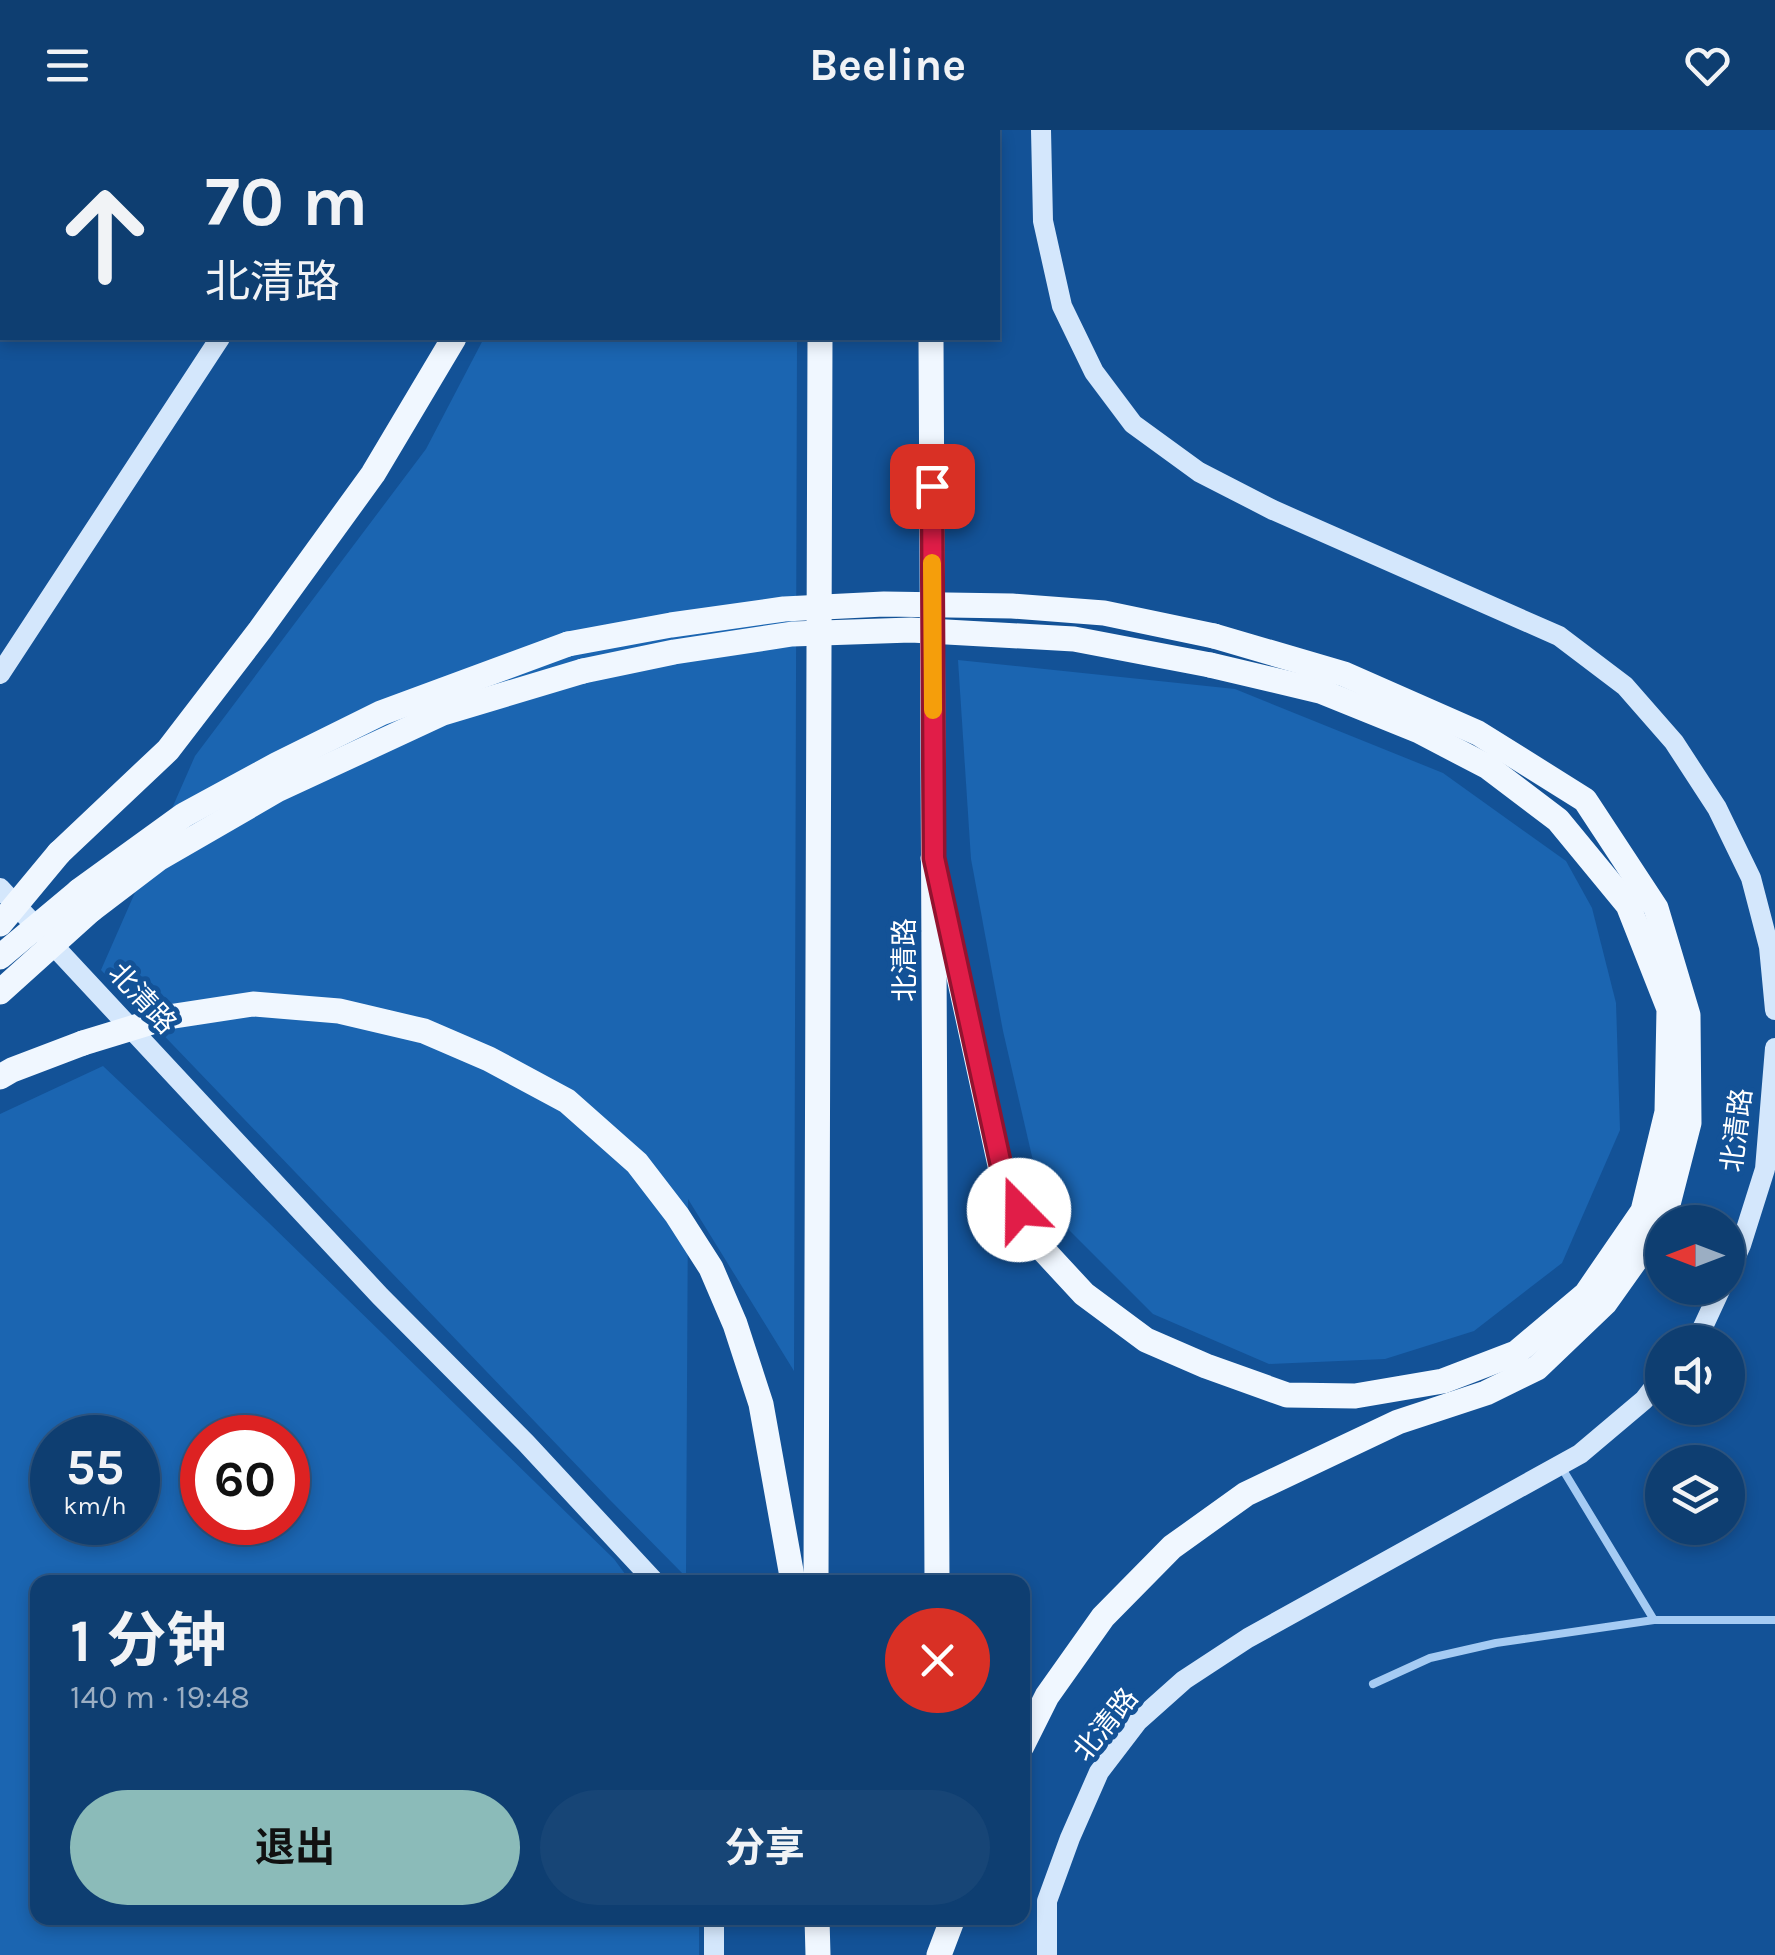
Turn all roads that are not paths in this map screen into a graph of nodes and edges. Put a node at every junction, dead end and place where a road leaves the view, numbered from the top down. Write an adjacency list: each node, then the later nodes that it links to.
1 (1041, 130): 13 (street)
2 (219, 340): 6 (street)
3 (453, 340): 10 (main road, bridge)
4 (820, 340): 21 (main road)
5 (932, 340): 7 (main road, 北清路)
6 (0, 674)
7 (934, 858): 9 (main road, bridge); 22 (main road, 北清路)
8 (0, 888): 19 (street, 北清路)
9 (85, 901): 11 (main road, bridge); 12 (main road, bridge); 26 (main road, bridge)
10 (0, 924)
11 (0, 957)
12 (0, 992)
13 (1775, 1010)
14 (1775, 1048): 16 (street, 北清路)
15 (0, 1077): 20 (main road, bridge)
16 (1745, 1232)
17 (1645, 1399): 18 (street, 北清路)
18 (1560, 1465): 23 (lane); 34 (street, 北清路)
19 (649, 1575)
20 (792, 1575)
21 (816, 1575)
22 (937, 1575)
23 (1654, 1620): 24 (lane); 25 (lane)
24 (1775, 1620)
25 (1373, 1684)
26 (1030, 1730)
27 (714, 1925): 31 (street)
28 (817, 1925): 32 (main road)
29 (938, 1925): 33 (main road)
30 (950, 1925): 33 (main road)
31 (714, 1955)
32 (818, 1955)
33 (939, 1955)
34 (1047, 1955)

